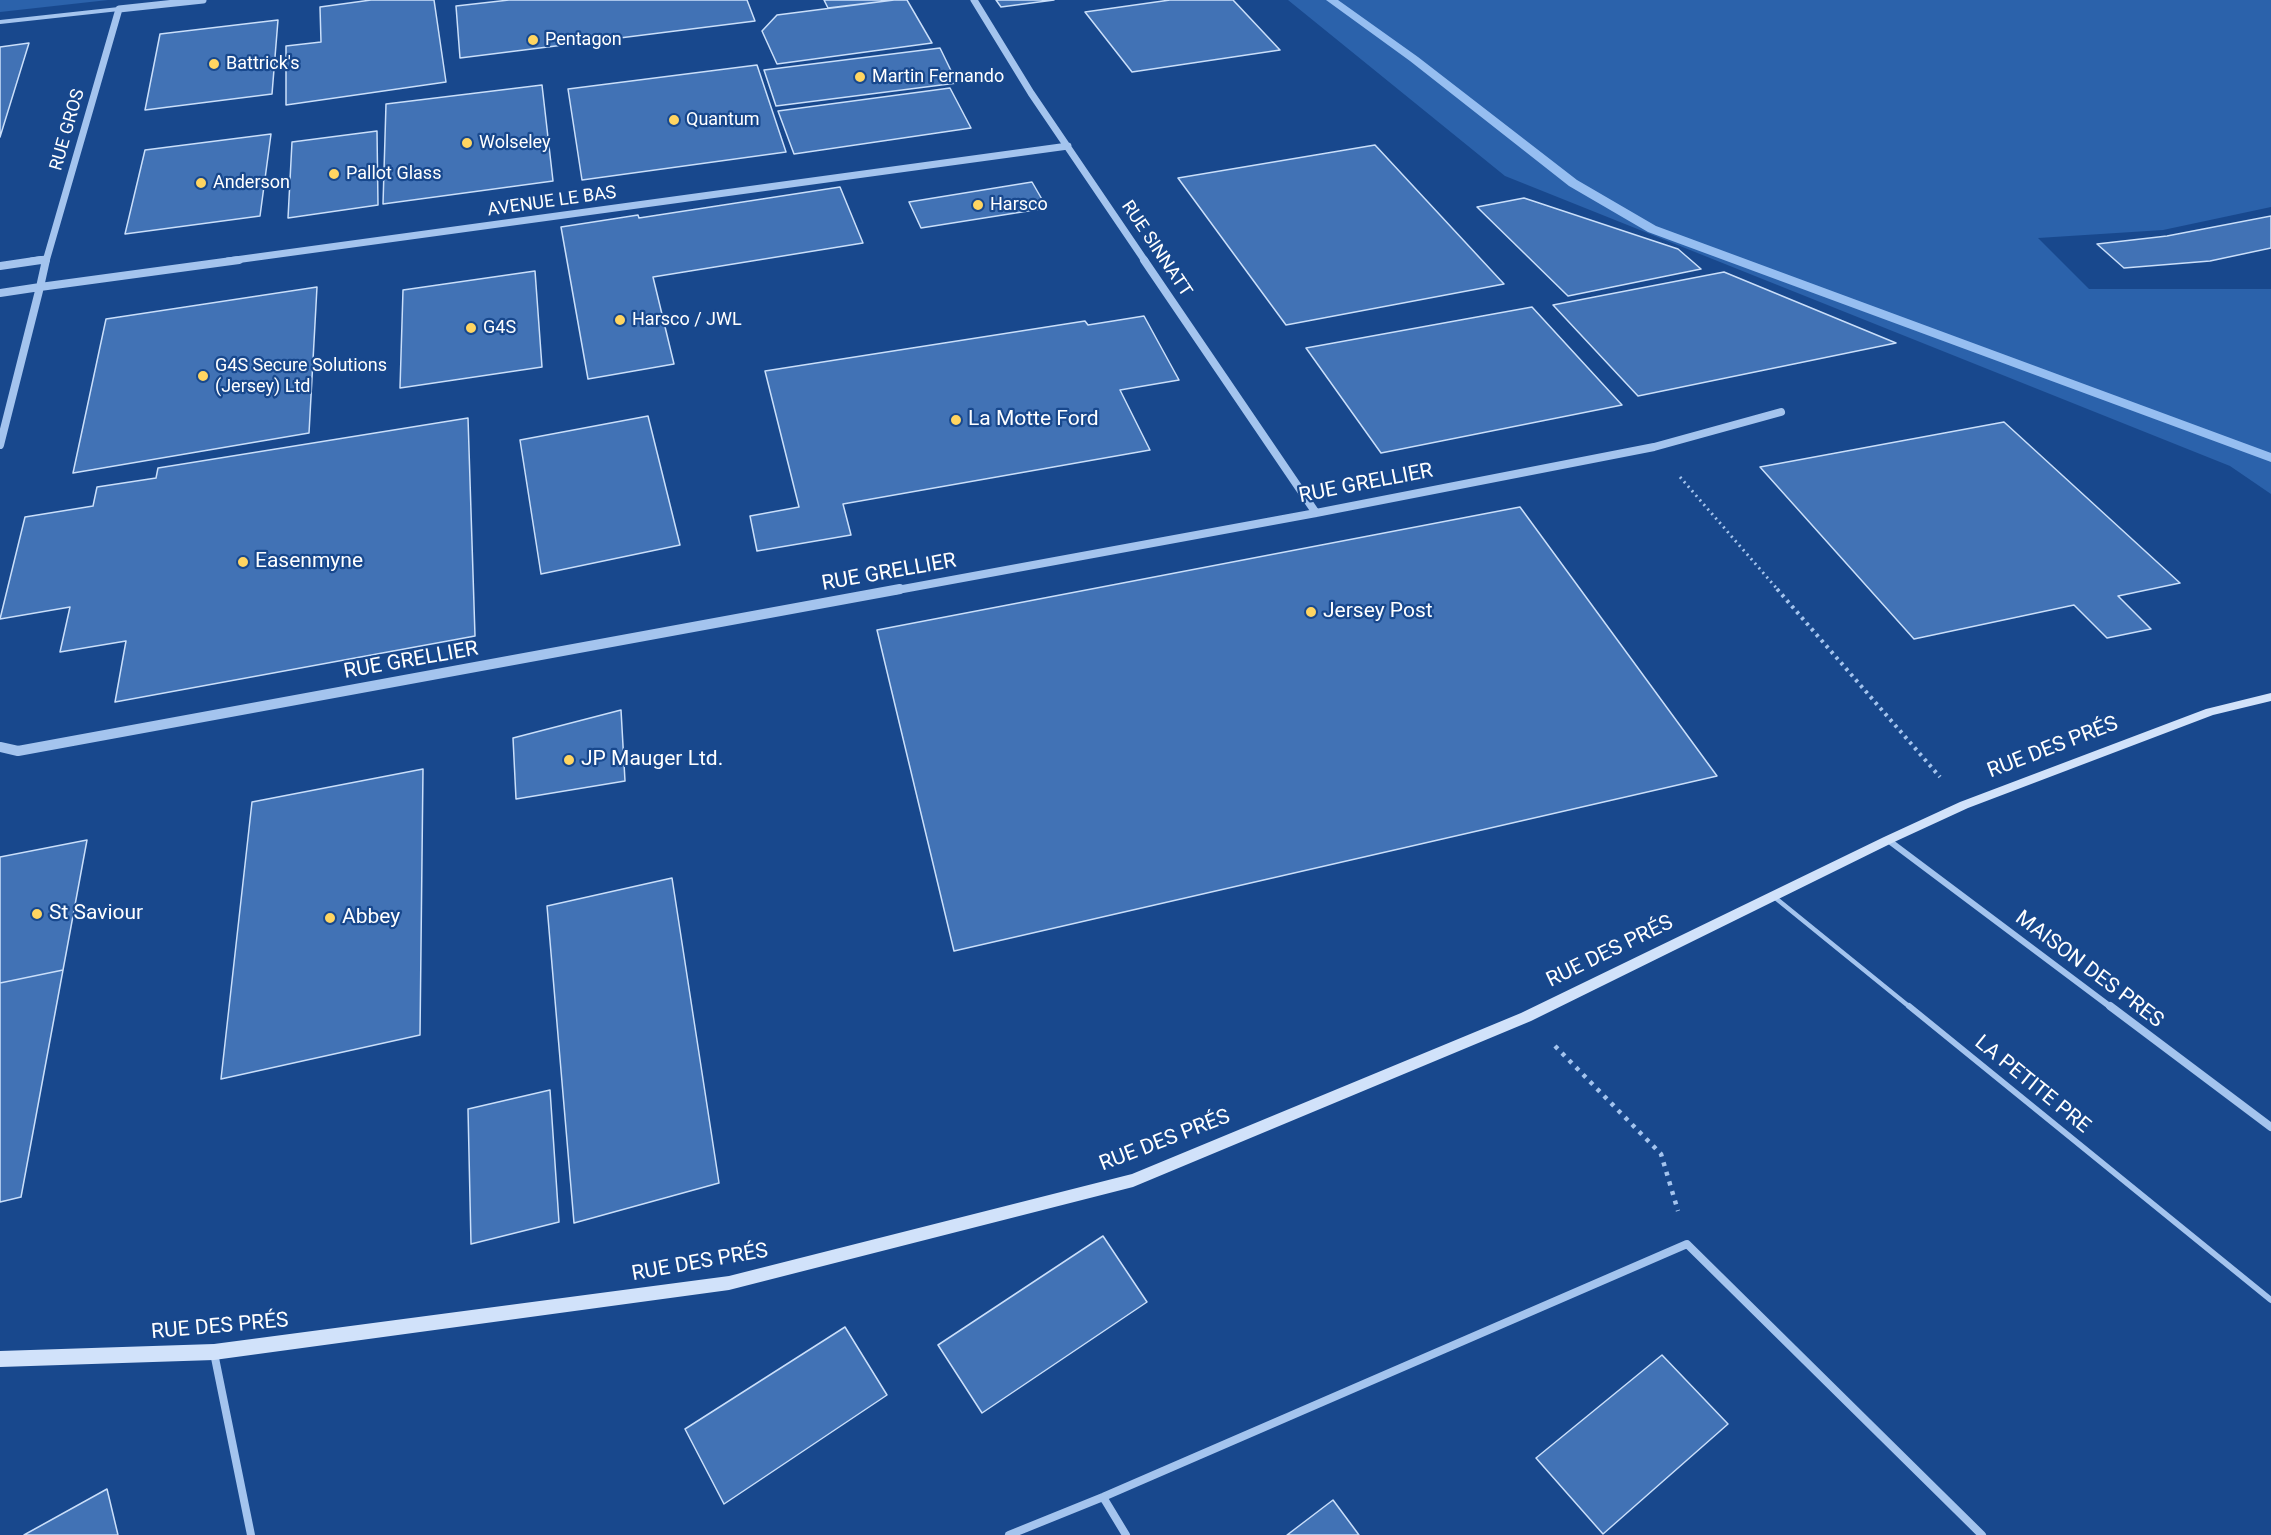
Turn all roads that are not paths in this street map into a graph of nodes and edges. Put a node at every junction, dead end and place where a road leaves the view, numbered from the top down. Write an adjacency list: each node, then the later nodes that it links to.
1 (203, 0): 3 (street)
2 (974, 0): 5 (street, RUE SINNATT)
3 (119, 9): 4 (street); 6 (street, RUE GROS)
4 (0, 22)
5 (1068, 146): 8 (street, AVENUE LE BAS); 12 (street, RUE SINNATT)
6 (46, 259): 7 (street); 8 (street)
7 (0, 266)
8 (40, 287): 9 (street, AVENUE LE BAS); 11 (street)
9 (0, 293)
10 (1781, 412): 12 (street, RUE GRELLIER)
11 (0, 445)
12 (1316, 513): 14 (street, RUE GRELLIER)
13 (2271, 697): 15 (main road, RUE DES PRÉS)
14 (0, 747)
15 (1888, 840): 16 (main road, RUE DES PRÉS); 17 (street, MAISON DES PRES)
16 (1773, 896): 18 (lane, LA PETITE PRE); 19 (main road, RUE DES PRÉS)
17 (2271, 1127)
18 (2271, 1300)
19 (214, 1352): 20 (main road, RUE DES PRÉS); 22 (street)
20 (0, 1359)
21 (1103, 1497): 23 (street); 24 (street); 25 (street)
22 (251, 1535)
23 (1009, 1535)
24 (1126, 1535)
25 (1982, 1535)

